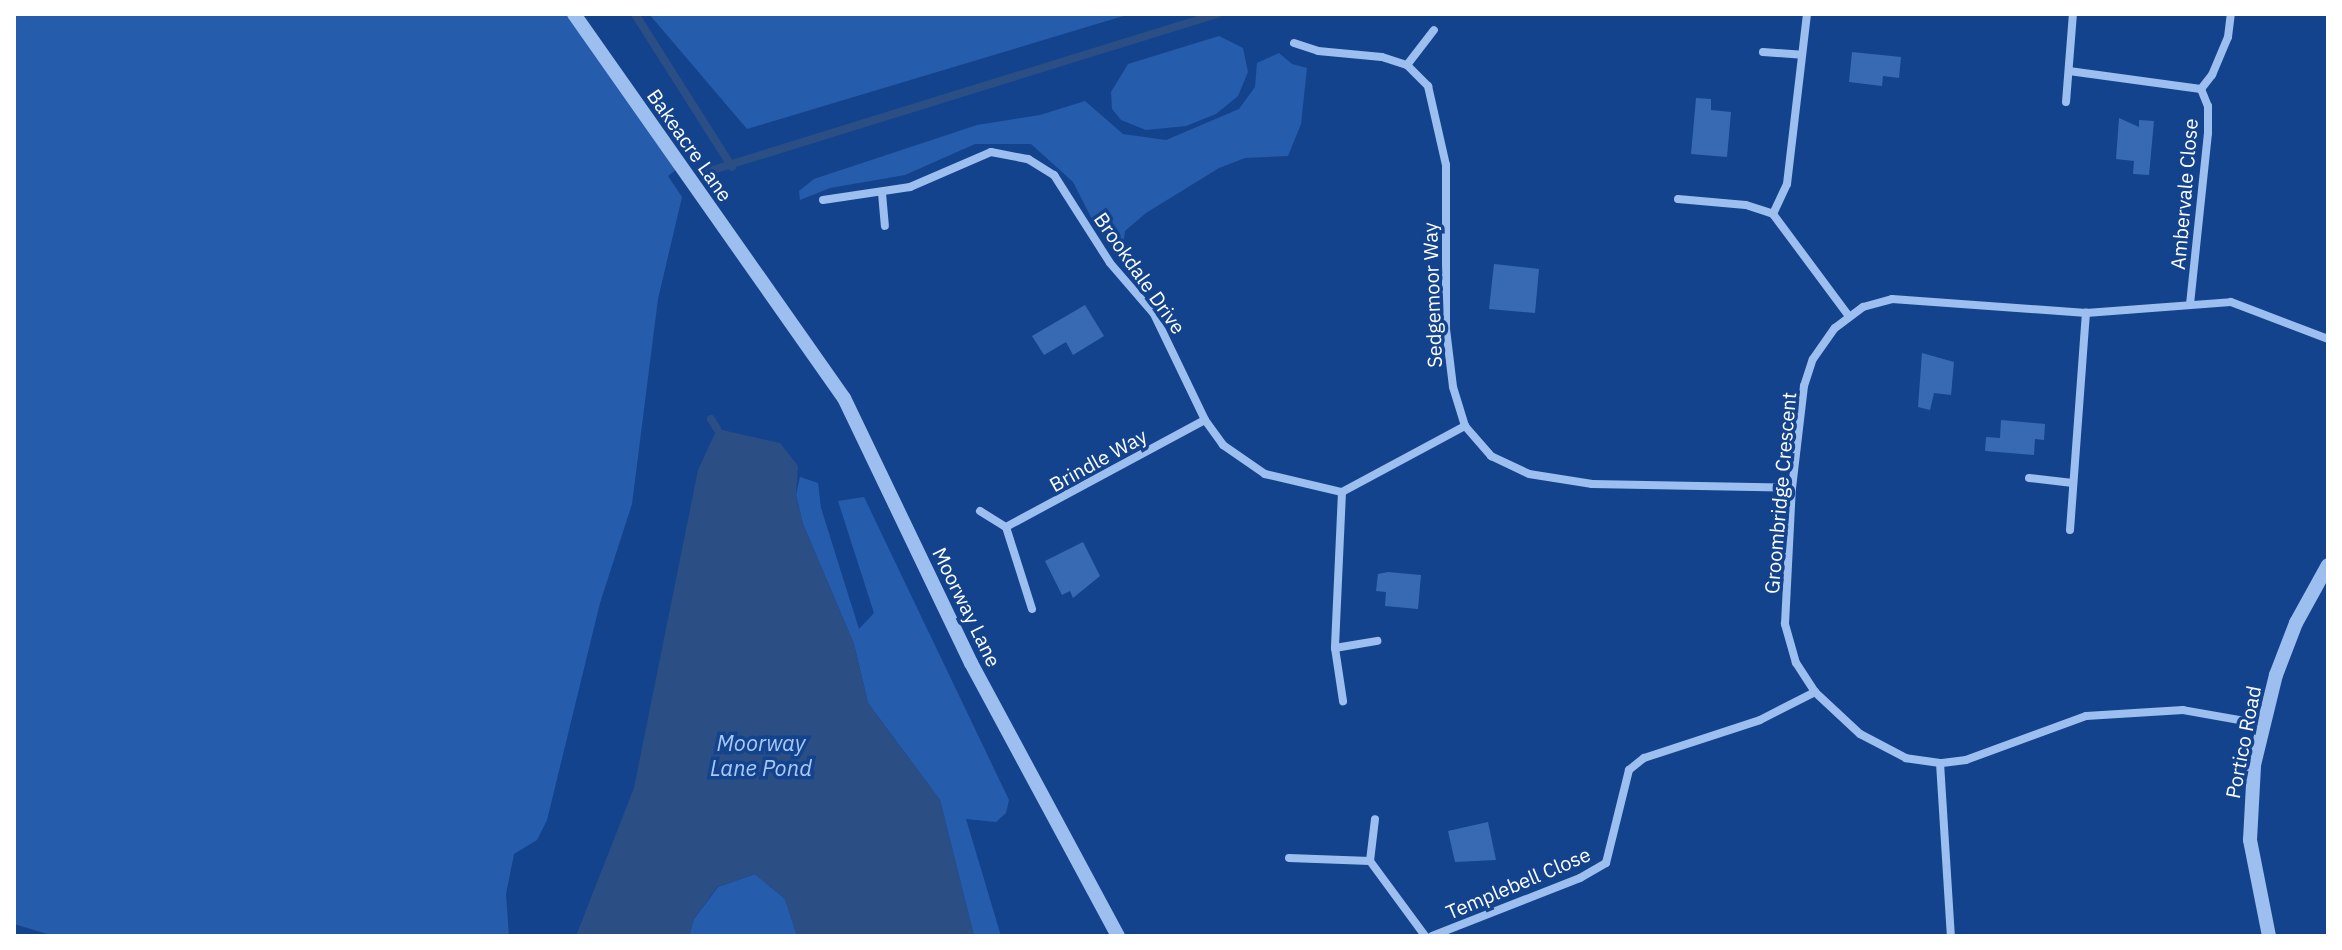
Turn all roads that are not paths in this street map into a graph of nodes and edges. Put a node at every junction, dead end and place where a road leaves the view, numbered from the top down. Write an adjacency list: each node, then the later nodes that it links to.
1 (574, 14): 18 (street, Bakeacre Lane)
2 (1807, 14): 8 (street)
3 (2073, 14): 10 (street)
4 (2231, 14): 11 (street)
5 (1434, 30): 9 (street)
6 (1294, 43): 9 (street)
7 (1763, 52): 8 (street)
8 (1802, 55): 16 (street)
9 (1407, 65): 24 (street, Sedgemoor Way)
10 (2069, 71): 11 (street); 12 (street)
11 (2201, 89): 19 (street, Ambervale Close)
12 (2066, 102)
13 (882, 193): 15 (street, Brookdale Drive); 17 (street); 23 (street, Brookdale Drive)
14 (1678, 199): 16 (street)
15 (823, 200)
16 (1773, 214): 21 (street)
17 (885, 226)
18 (774, 299): 43 (street, Moorway Lane)
19 (2190, 304): 20 (street); 22 (street)
20 (2086, 313): 21 (street); 26 (street)
21 (1848, 315): 27 (street, Groombridge Crescent)
22 (2328, 339)
23 (1205, 420): 28 (street, Brookdale Drive); 30 (street, Brindle Way)
24 (1465, 426): 27 (street, Sedgemoor Way); 28 (street)
25 (2029, 478): 26 (street)
26 (2073, 483): 31 (street)
27 (1792, 488): 36 (street, Groombridge Crescent)
28 (1342, 492): 35 (street)
29 (980, 511): 30 (street)
30 (1006, 527): 33 (street)
31 (2070, 530)
32 (2328, 565): 38 (street, Portico Road)
33 (1032, 609)
34 (1377, 641): 35 (street)
35 (1335, 648): 37 (street)
36 (1815, 692): 39 (street, Groombridge Crescent); 45 (street, Templebell Close)
37 (1343, 701)
38 (2262, 724): 39 (street, Groombridge Crescent); 47 (street, Portico Road)
39 (1940, 763): 46 (street)
40 (1375, 819): 42 (street)
41 (1289, 858): 42 (street)
42 (1370, 861): 44 (street, Templebell Close)
43 (1118, 936)
44 (1425, 936)
45 (1432, 936)
46 (1951, 936)
47 (2269, 936)

